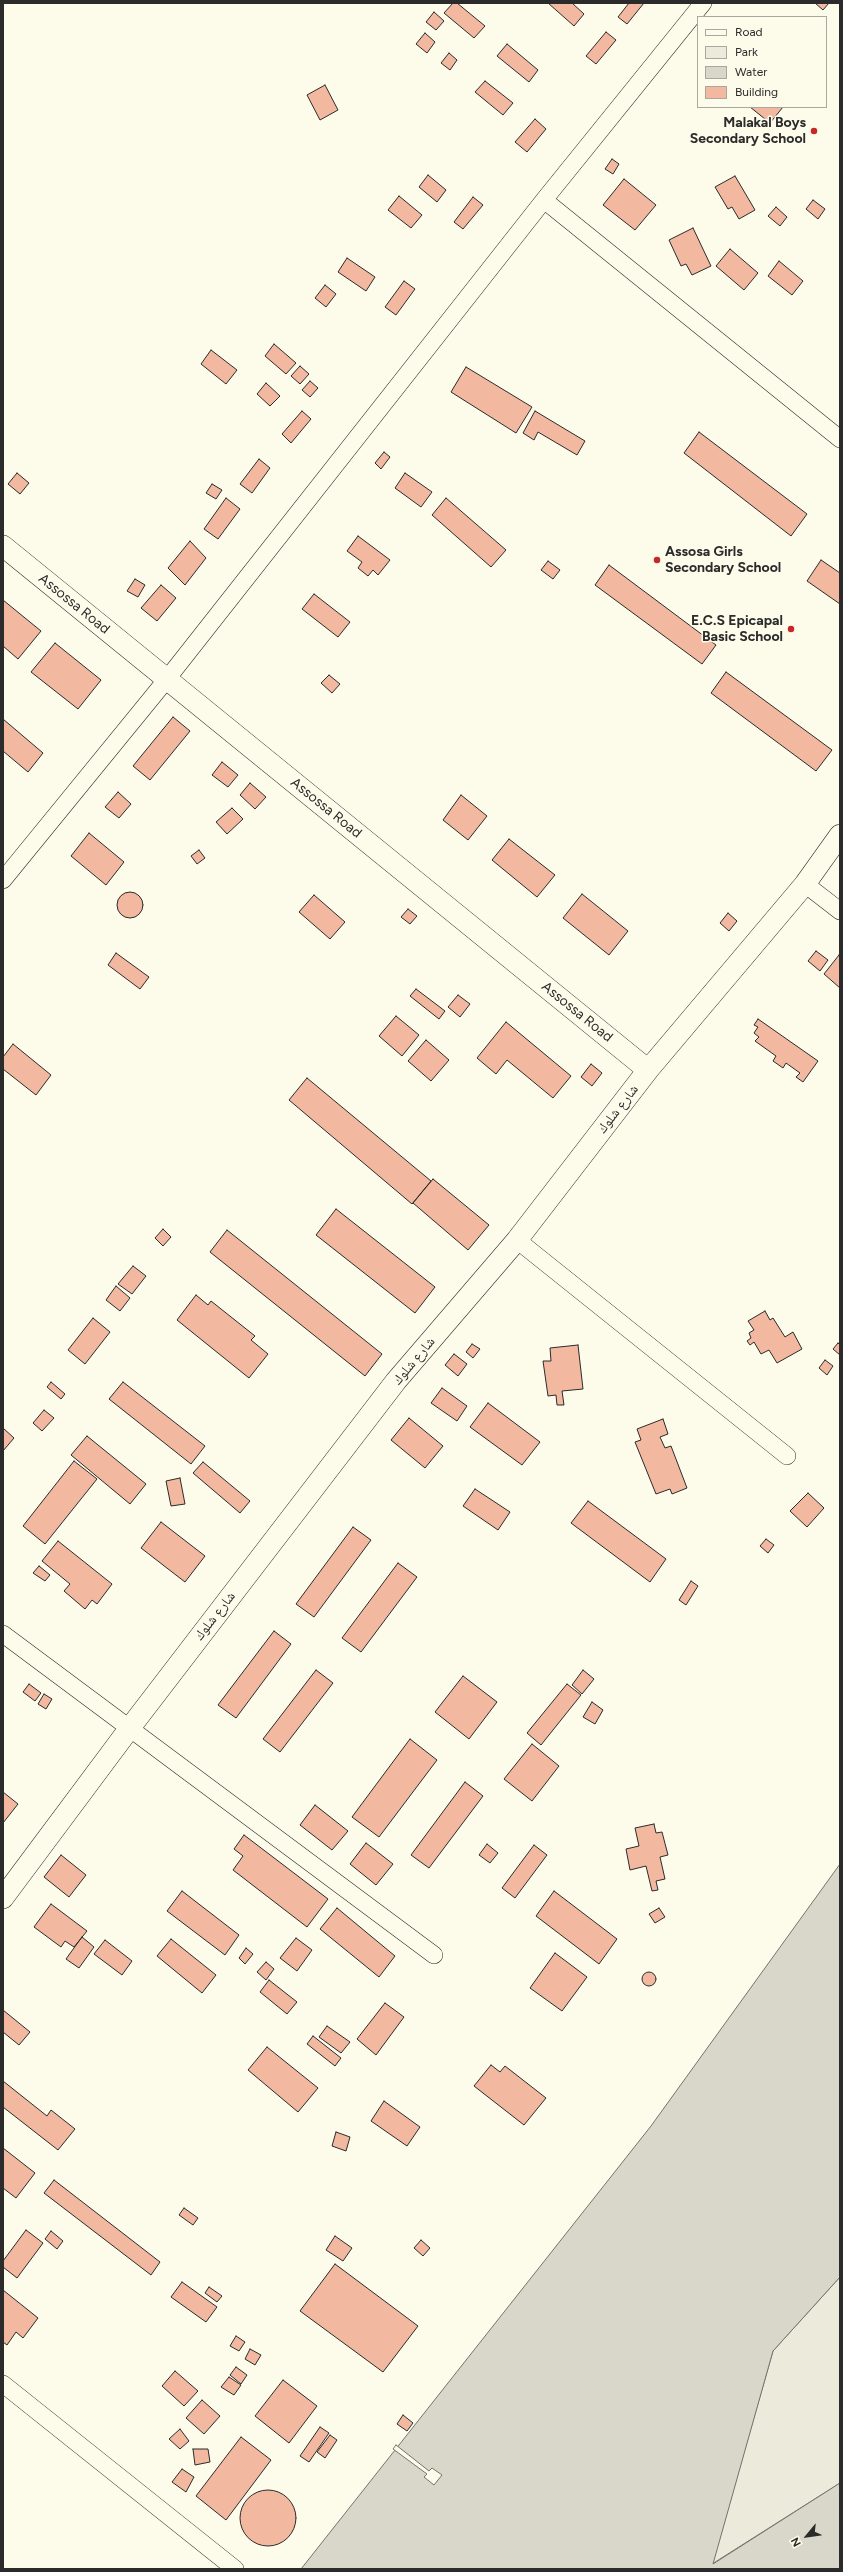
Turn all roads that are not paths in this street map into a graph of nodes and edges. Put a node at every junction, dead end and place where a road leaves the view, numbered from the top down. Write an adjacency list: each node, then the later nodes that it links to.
1 (703, 3): 2 (street)
2 (544, 200): 3 (street); 5 (street)
3 (840, 440)
4 (3, 546): 5 (street, Assossa Road)
5 (167, 679): 7 (street); 10 (street, Assossa Road)
6 (840, 835): 8 (street, شارع شلوك)
7 (3, 880)
8 (805, 884): 9 (street); 10 (street, شارع شلوك)
9 (840, 910)
10 (648, 1070): 11 (street, شارع شلوك)
11 (517, 1240): 12 (street); 14 (street, شارع شلوك)
12 (787, 1456)
13 (3, 1634): 14 (street)
14 (129, 1729): 15 (street, شارع شلوك); 16 (street)
15 (3, 1898)
16 (434, 1955)
17 (3, 2384): 18 (street)
18 (235, 2569)

